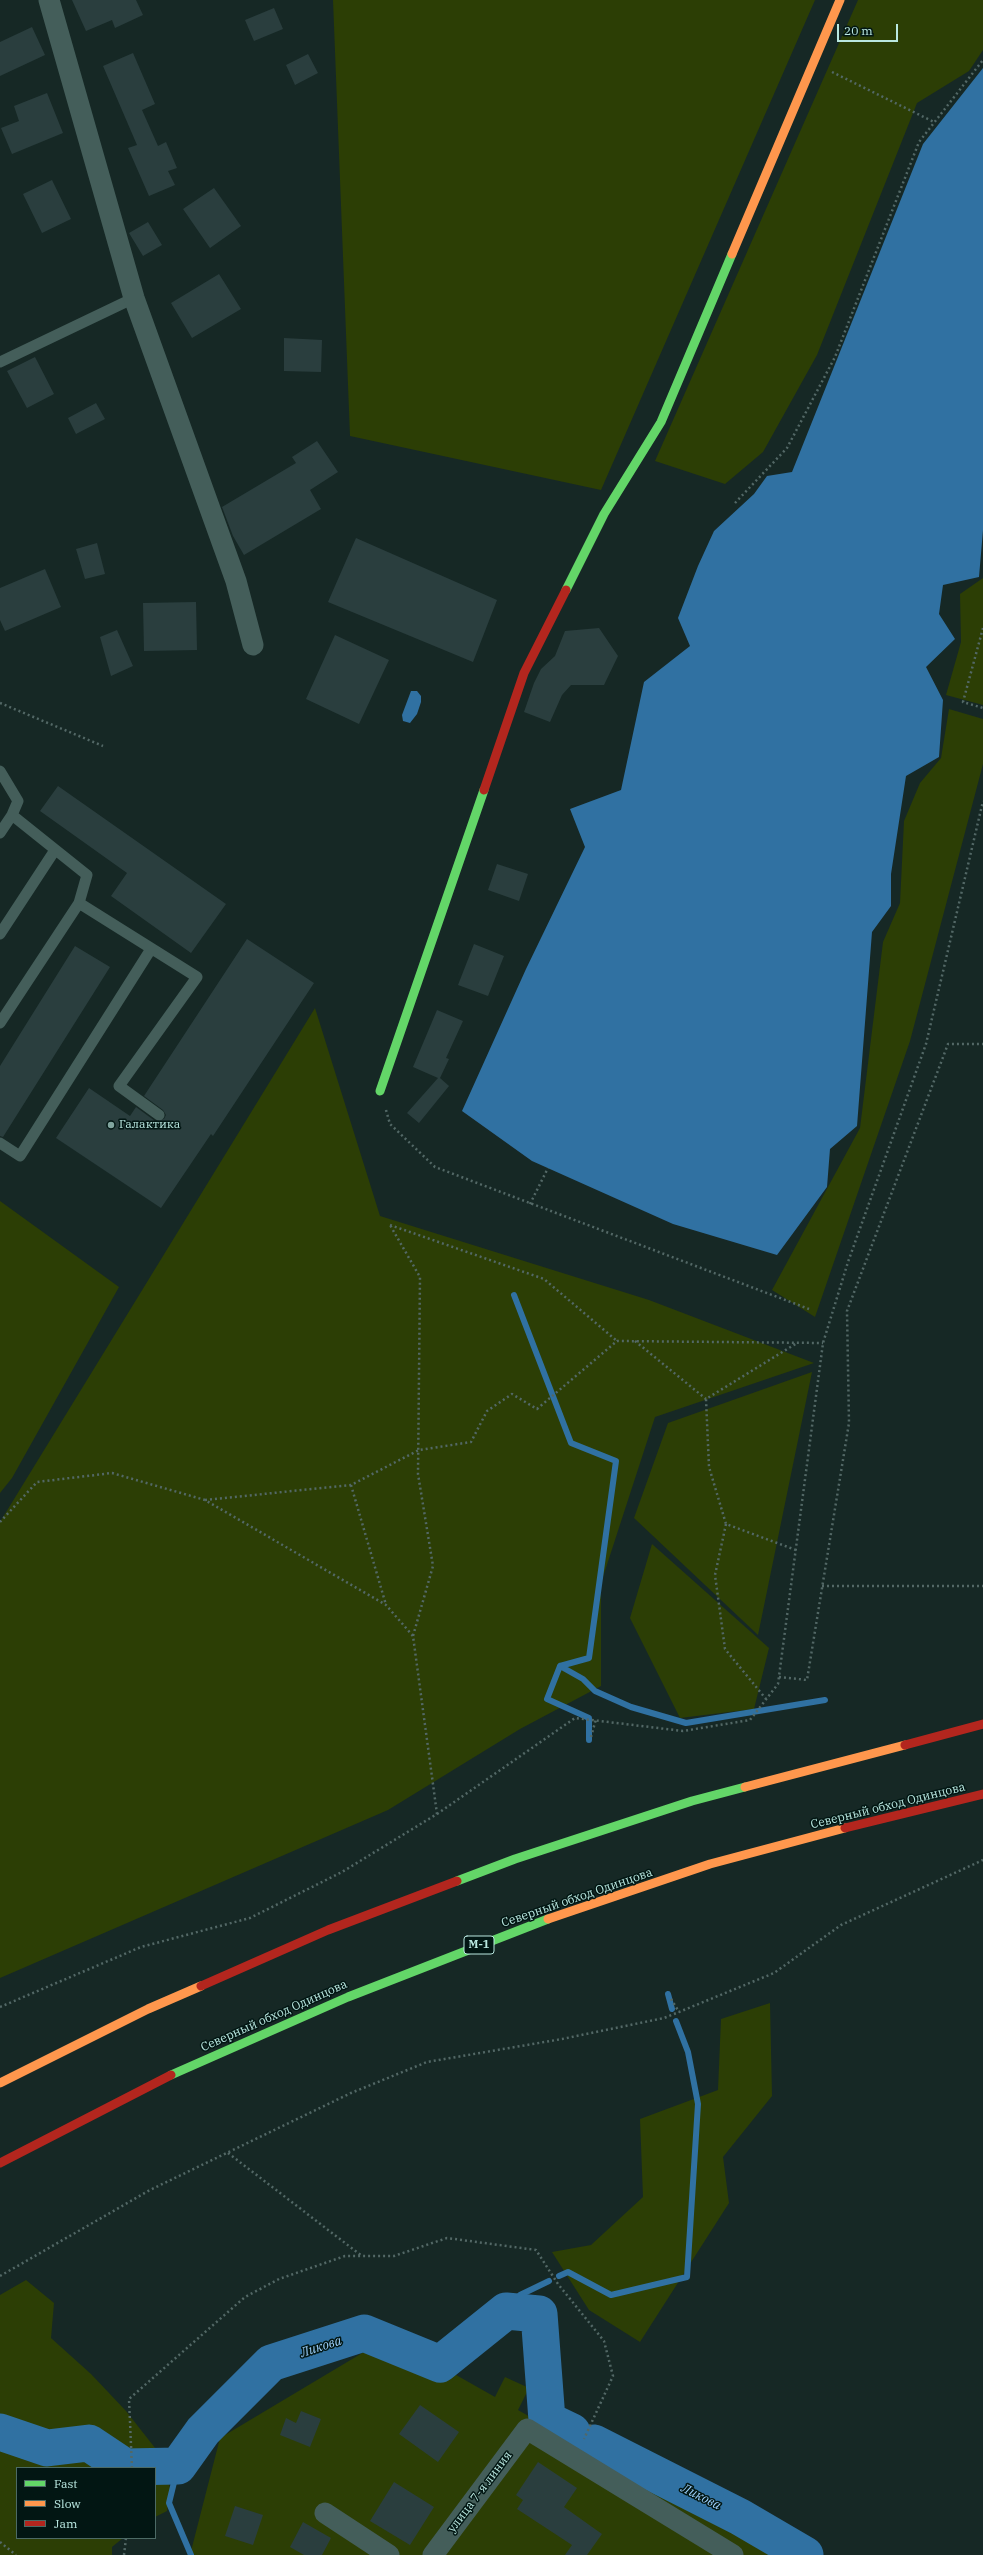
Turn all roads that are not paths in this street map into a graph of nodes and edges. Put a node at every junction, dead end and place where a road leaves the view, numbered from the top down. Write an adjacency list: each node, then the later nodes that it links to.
1 (49, 0): 3 (street)
2 (840, 0): 14 (main road)
3 (134, 298): 4 (lane); 5 (street)
4 (0, 362)
5 (253, 645)
6 (0, 771): 7 (lane)
7 (12, 815): 8 (lane); 9 (lane)
8 (0, 833)
9 (55, 850): 10 (lane); 11 (lane)
10 (79, 903): 12 (lane); 13 (lane)
11 (0, 934)
12 (151, 949): 15 (lane); 16 (lane)
13 (0, 1023)
14 (380, 1091)
15 (159, 1114)
16 (0, 1143)
17 (983, 1724): 19 (main road)
18 (983, 1794): 20 (main road, Северный обход Одинцова / М-1)
19 (0, 2083)
20 (0, 2163)
21 (324, 2513): 23 (street)
22 (703, 2548): 24 (street, улица 7-я линия); 25 (street)
23 (389, 2555)
24 (433, 2555)
25 (733, 2555)

